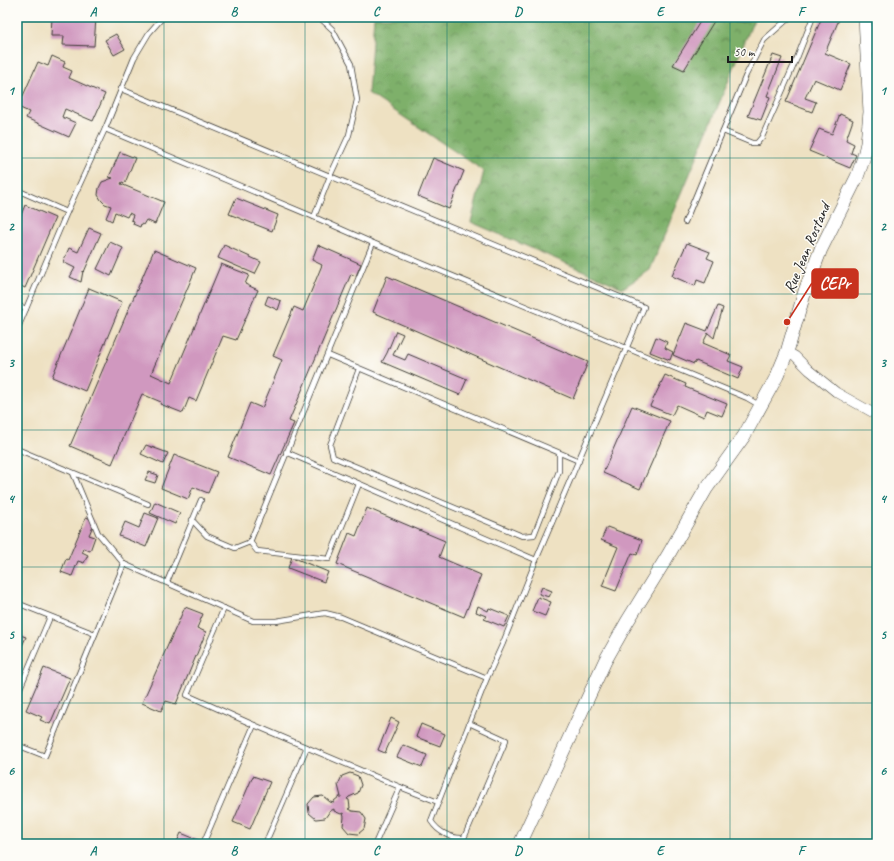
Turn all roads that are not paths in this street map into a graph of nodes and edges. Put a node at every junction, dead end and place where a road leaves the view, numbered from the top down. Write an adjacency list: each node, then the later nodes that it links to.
1 (163, 17): 8 (lane)
2 (319, 17): 11 (lane)
3 (730, 17): 4 (lane)
4 (759, 17)
5 (790, 17): 10 (lane)
6 (813, 17): 10 (lane)
7 (864, 17): 21 (street, Rue Jean Rostand)
8 (121, 90): 9 (lane); 11 (lane)
9 (105, 129): 13 (lane); 14 (lane)
10 (723, 130): 15 (lane)
11 (330, 176): 14 (lane); 20 (lane)
12 (17, 190): 13 (lane)
13 (67, 212): 18 (lane)
14 (314, 217): 16 (lane)
15 (685, 222)
16 (373, 243): 20 (lane); 22 (lane)
17 (17, 305): 18 (lane)
18 (26, 309): 19 (lane)
19 (17, 330)
20 (627, 347): 24 (lane); 29 (lane)
21 (787, 352): 24 (street, Rue Jean Rostand); 25 (street)
22 (328, 356): 23 (lane); 27 (lane)
23 (359, 369): 28 (lane); 28 (lane)
24 (761, 406): 54 (street, Rue Jean Rostand)
25 (877, 415)
26 (17, 449): 30 (lane)
27 (286, 452): 31 (lane); 35 (lane)
28 (559, 453): 29 (lane)
29 (579, 461): 36 (lane)
30 (73, 472): 33 (lane); 37 (lane)
31 (359, 484): 35 (lane); 36 (lane)
32 (200, 500): 34 (lane)
33 (148, 504)
34 (192, 520): 35 (lane); 38 (lane)
35 (250, 542)
36 (536, 560): 43 (lane)
37 (124, 564): 38 (lane); 42 (lane)
38 (167, 582): 40 (lane)
39 (17, 603): 41 (lane)
40 (224, 608): 43 (lane); 46 (lane)
41 (50, 617): 42 (lane); 44 (lane)
42 (95, 634): 47 (lane)
43 (487, 678): 45 (lane)
44 (17, 695)
45 (469, 723): 50 (lane); 50 (lane)
46 (254, 725): 48 (lane); 51 (lane)
47 (17, 745)
48 (307, 747): 49 (lane); 52 (lane)
49 (400, 787): 50 (lane); 53 (lane)
50 (438, 802)
51 (203, 844)
52 (265, 844)
53 (375, 844)
54 (520, 844)

